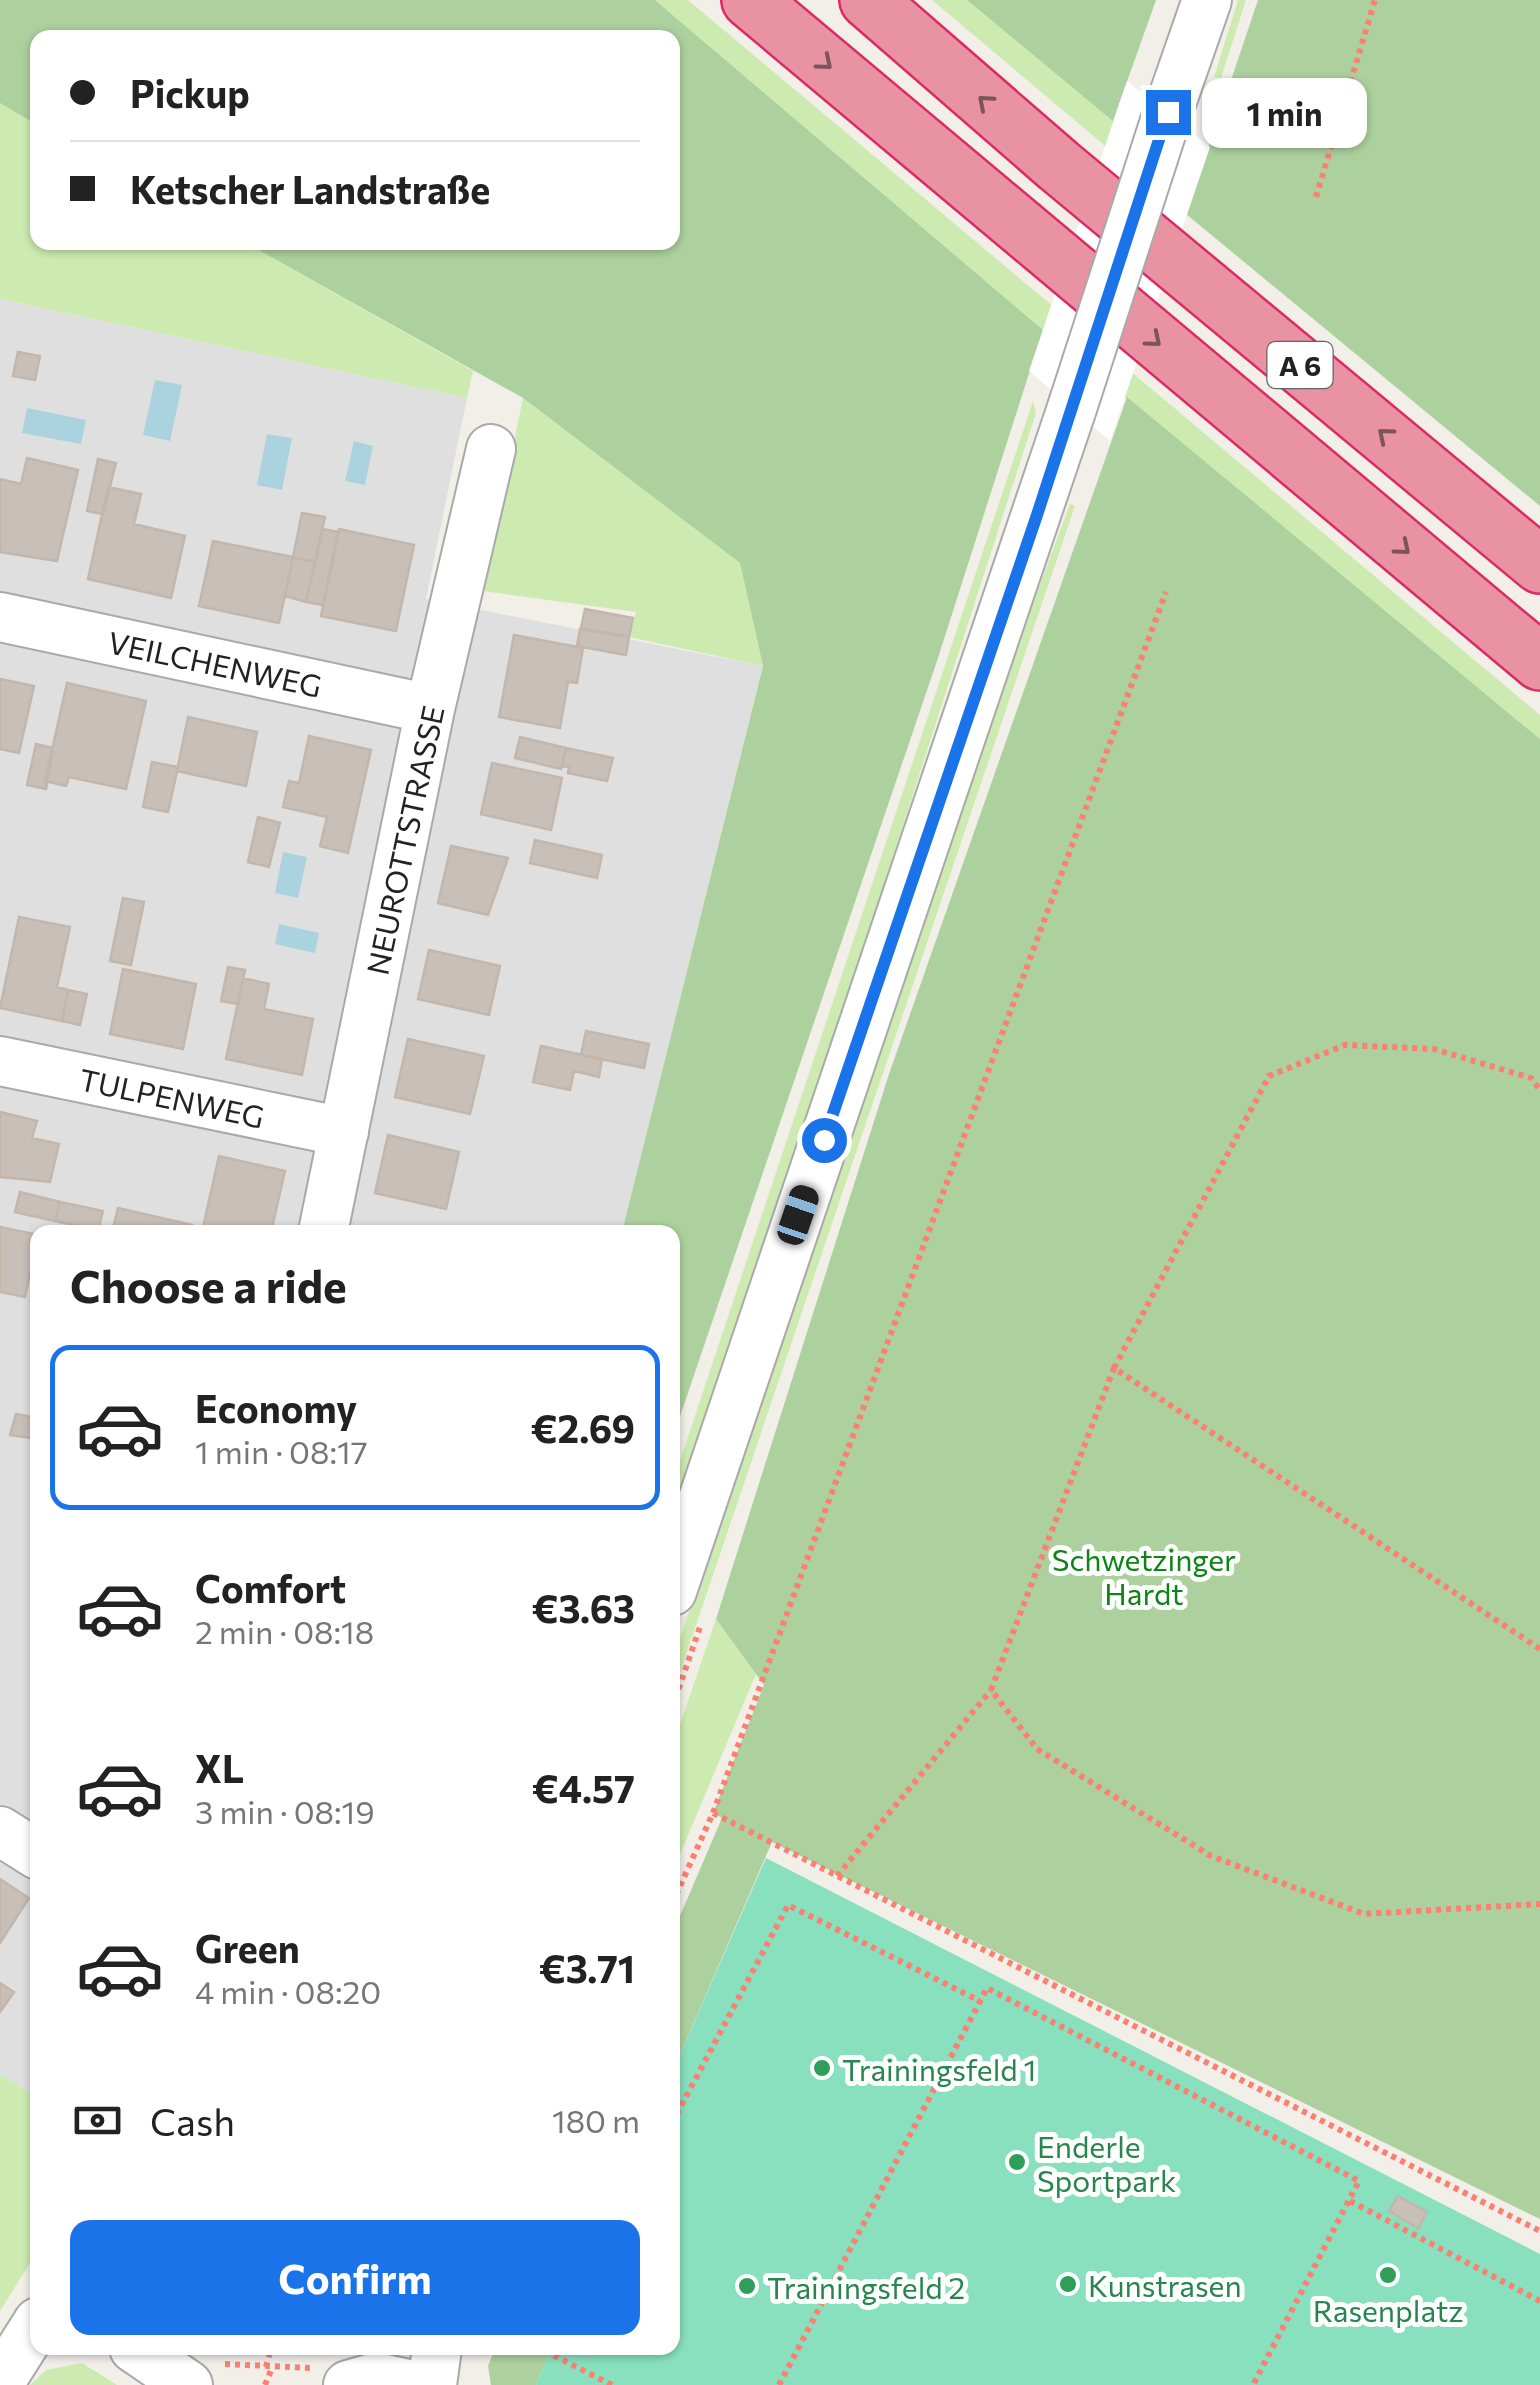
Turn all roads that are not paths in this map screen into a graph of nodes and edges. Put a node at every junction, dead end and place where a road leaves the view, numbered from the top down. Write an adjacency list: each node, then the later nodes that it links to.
1 (750, 0): 7 (highway, A 6, one-way to 7)
2 (868, 0): 5 (highway, A 6, one-way to 2)
3 (1206, 0): 12 (street, bridge)
4 (491, 449): 8 (street, NEUROTTSTRASSE)
5 (1540, 565)
6 (0, 617): 8 (street, VEILCHENWEG)
7 (1540, 662)
8 (430, 709): 10 (street, NEUROTTSTRASSE)
9 (0, 1061): 10 (street, TULPENWEG)
10 (344, 1132): 11 (street, NEUROTTSTRASSE)
11 (324, 1225)
12 (680, 1567)
13 (0, 1830): 14 (street)
14 (30, 1850)
15 (30, 2335): 19 (street)
16 (144, 2355): 20 (street)
17 (436, 2355): 21 (street)
18 (256, 2373): 20 (street)
19 (0, 2382)
20 (184, 2382)
21 (432, 2385)

